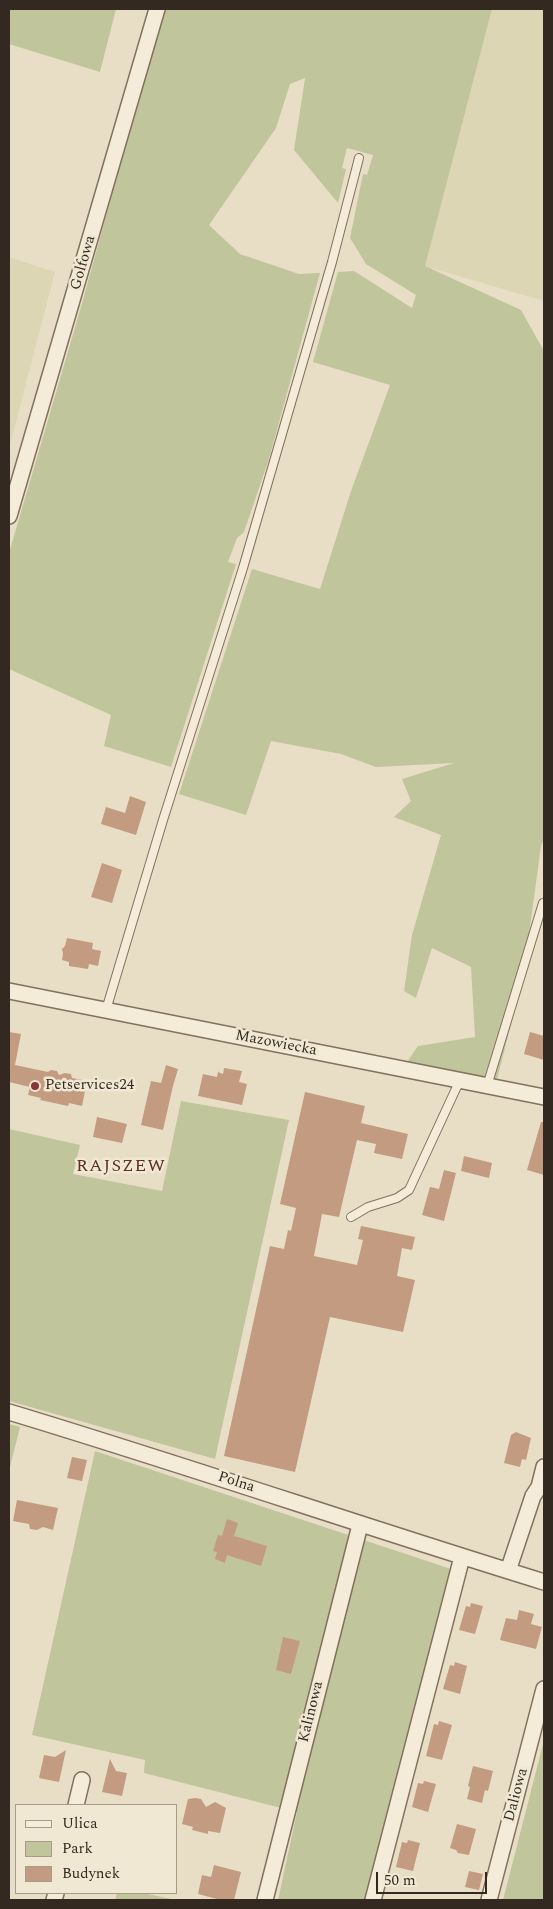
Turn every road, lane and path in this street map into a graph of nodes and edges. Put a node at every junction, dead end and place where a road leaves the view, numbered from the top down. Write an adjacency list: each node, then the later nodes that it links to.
1 (157, 9): 3 (street, Golfowa)
2 (359, 158): 6 (lane)
3 (9, 516)
4 (543, 902): 8 (lane)
5 (9, 990): 6 (street, Mazowiecka)
6 (106, 1010): 7 (street, Mazowiecka)
7 (460, 1080): 8 (street, Mazowiecka); 10 (lane)
8 (488, 1086): 9 (street, Mazowiecka)
9 (544, 1097)
10 (351, 1217)
11 (9, 1412): 13 (street, Polna)
12 (544, 1467): 15 (street)
13 (360, 1525): 14 (street, Polna); 20 (street, Kalinowa)
14 (462, 1557): 15 (street, Polna); 21 (street)
15 (508, 1571): 16 (street, Polna)
16 (544, 1582)
17 (544, 1689): 22 (street, Daliowa)
18 (82, 1780): 19 (street)
19 (76, 1804)
20 (265, 1900)
21 (373, 1900)
22 (489, 1900)

